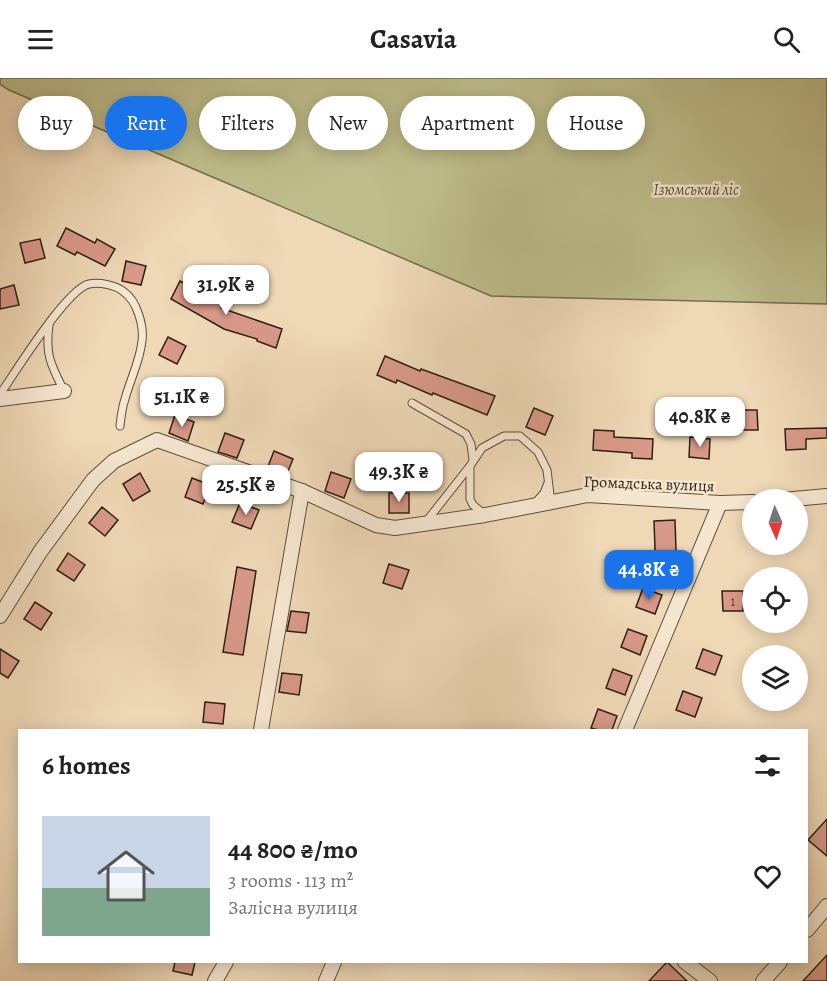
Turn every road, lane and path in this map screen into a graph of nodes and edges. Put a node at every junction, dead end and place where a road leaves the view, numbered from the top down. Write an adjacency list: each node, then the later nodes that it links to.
1 (49, 323): 2 (lane); 3 (lane); 5 (lane)
2 (64, 391): 3 (street)
3 (1, 398)
4 (412, 403): 6 (lane)
5 (120, 426)
6 (472, 463): 7 (lane); 15 (lane); 16 (lane)
7 (549, 483): 11 (lane); 11 (lane); 14 (lane)
8 (302, 491): 16 (street, Громадська вулиця); 17 (street, Громадська вулиця); 18 (street)
9 (827, 496): 10 (street)
10 (808, 498)
11 (558, 502): 13 (street, Громадська вулиця); 14 (street, Громадська вулиця)
12 (742, 502): 13 (street, Громадська вулиця)
13 (720, 503): 19 (street)
14 (531, 507): 15 (street, Громадська вулиця)
15 (485, 515): 16 (street, Громадська вулиця)
16 (423, 525)
17 (0, 616)
18 (261, 729)
19 (625, 729)
20 (827, 906): 21 (street)
21 (808, 929)
22 (225, 963): 26 (street)
23 (334, 963): 27 (street)
24 (686, 963): 28 (street)
25 (779, 963): 29 (street)
26 (214, 981)
27 (326, 981)
28 (710, 981)
29 (763, 981)

